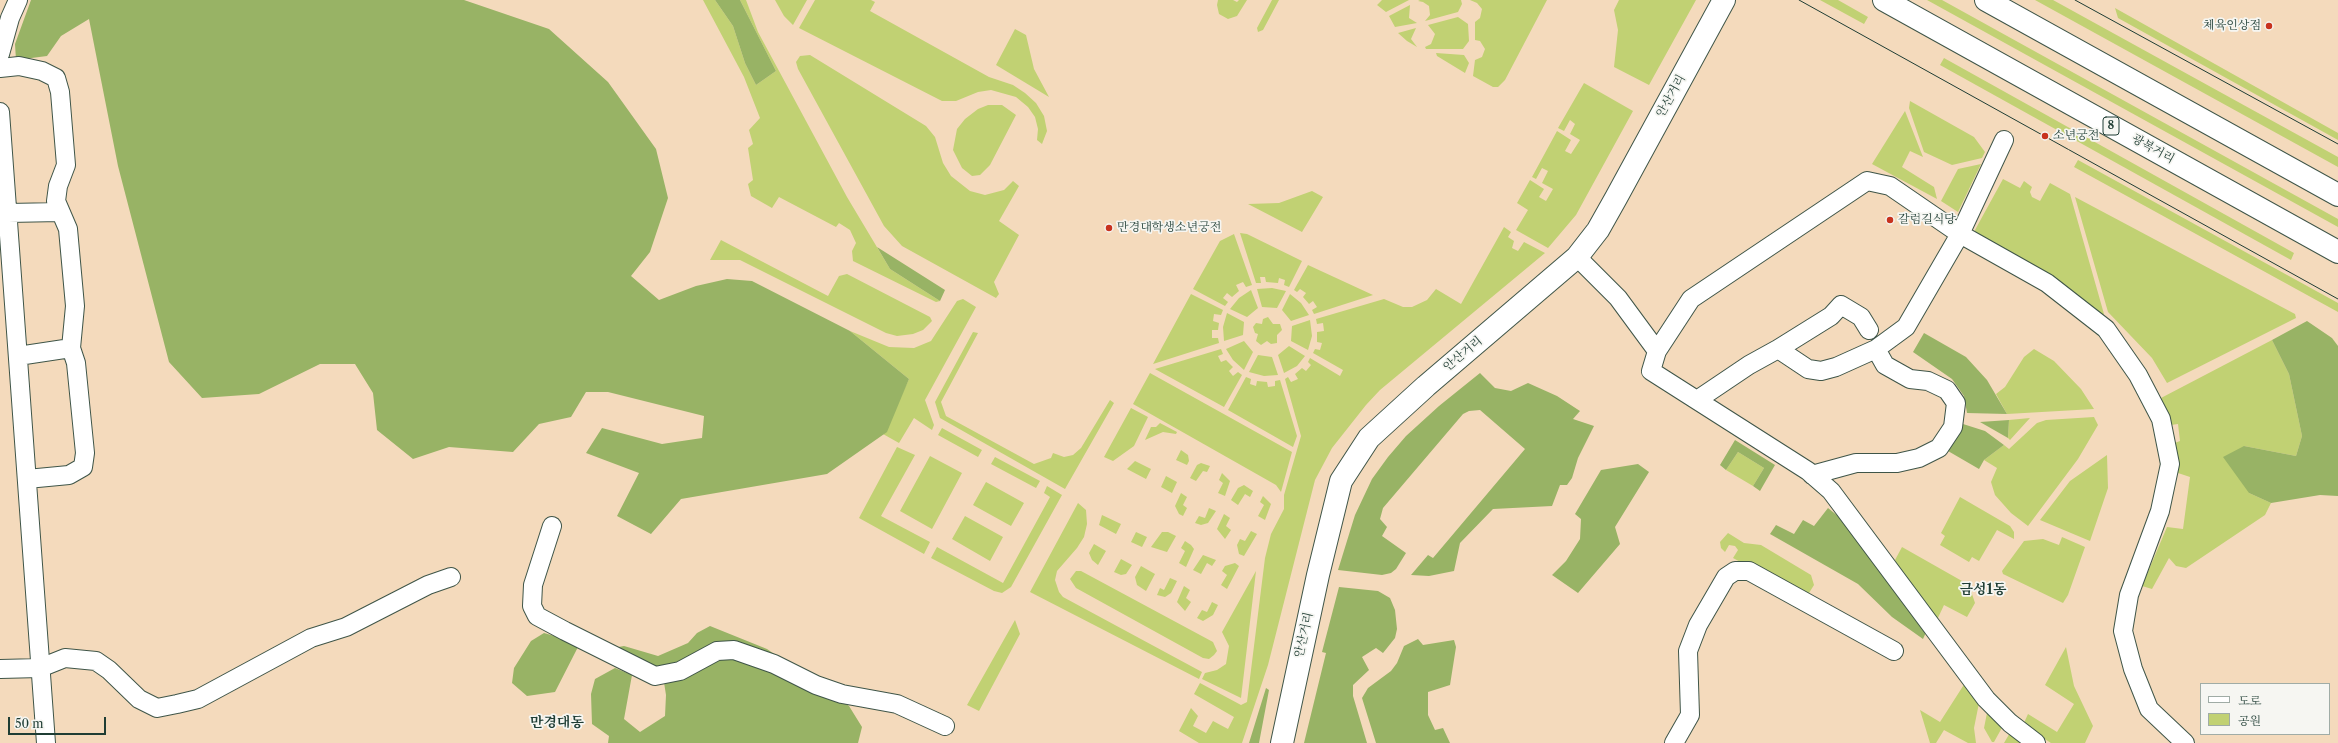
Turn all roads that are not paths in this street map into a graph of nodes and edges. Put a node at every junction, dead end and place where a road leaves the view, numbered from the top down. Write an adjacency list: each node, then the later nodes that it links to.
1 (18, 0): 5 (street)
2 (1724, 0): 14 (main road, 안산거리)
3 (1884, 0): 13 (main road, 광복거리 / 8)
4 (1986, 0): 9 (main road)
5 (0, 54)
6 (0, 68): 10 (street)
7 (0, 112): 11 (street)
8 (2004, 140): 12 (street)
9 (2338, 195)
10 (60, 212): 11 (street); 16 (street)
11 (8, 213): 20 (street)
12 (1960, 234): 18 (street); 19 (street); 34 (street)
13 (2338, 252)
14 (1577, 256): 19 (street); 31 (main road, 안산거리)
15 (1869, 330): 17 (street)
16 (71, 348): 20 (street); 23 (street)
17 (1778, 349): 18 (street); 21 (street)
18 (1876, 349): 22 (street)
19 (1657, 351): 21 (street)
20 (18, 356): 23 (street)
21 (1698, 400): 22 (street)
22 (1812, 475): 33 (street)
23 (27, 479): 27 (street)
24 (552, 526): 29 (street)
25 (451, 577): 27 (street)
26 (1894, 651): 32 (street)
27 (40, 668): 28 (street); 30 (street)
28 (0, 669)
29 (946, 726)
30 (46, 743)
31 (1282, 743)
32 (1674, 743)
33 (2036, 743)
34 (2185, 743)

